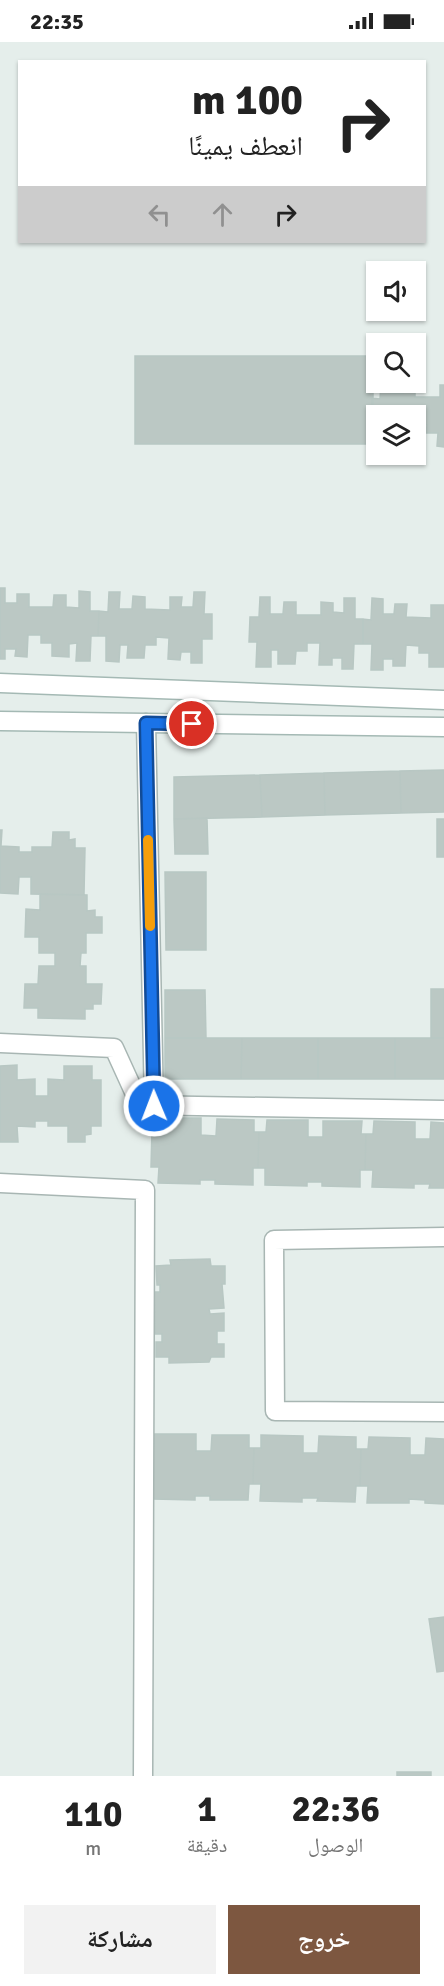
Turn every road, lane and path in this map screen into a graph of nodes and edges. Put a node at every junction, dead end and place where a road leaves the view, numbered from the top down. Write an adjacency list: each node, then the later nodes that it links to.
1 (0, 683): 2 (street)
2 (444, 700)
3 (0, 721): 4 (street)
4 (146, 723): 5 (street); 7 (street)
5 (444, 727)
6 (0, 1043): 7 (street)
7 (154, 1106): 8 (street)
8 (444, 1110)
9 (0, 1183): 12 (street)
10 (444, 1237): 11 (street)
11 (444, 1412)
12 (143, 1776)

